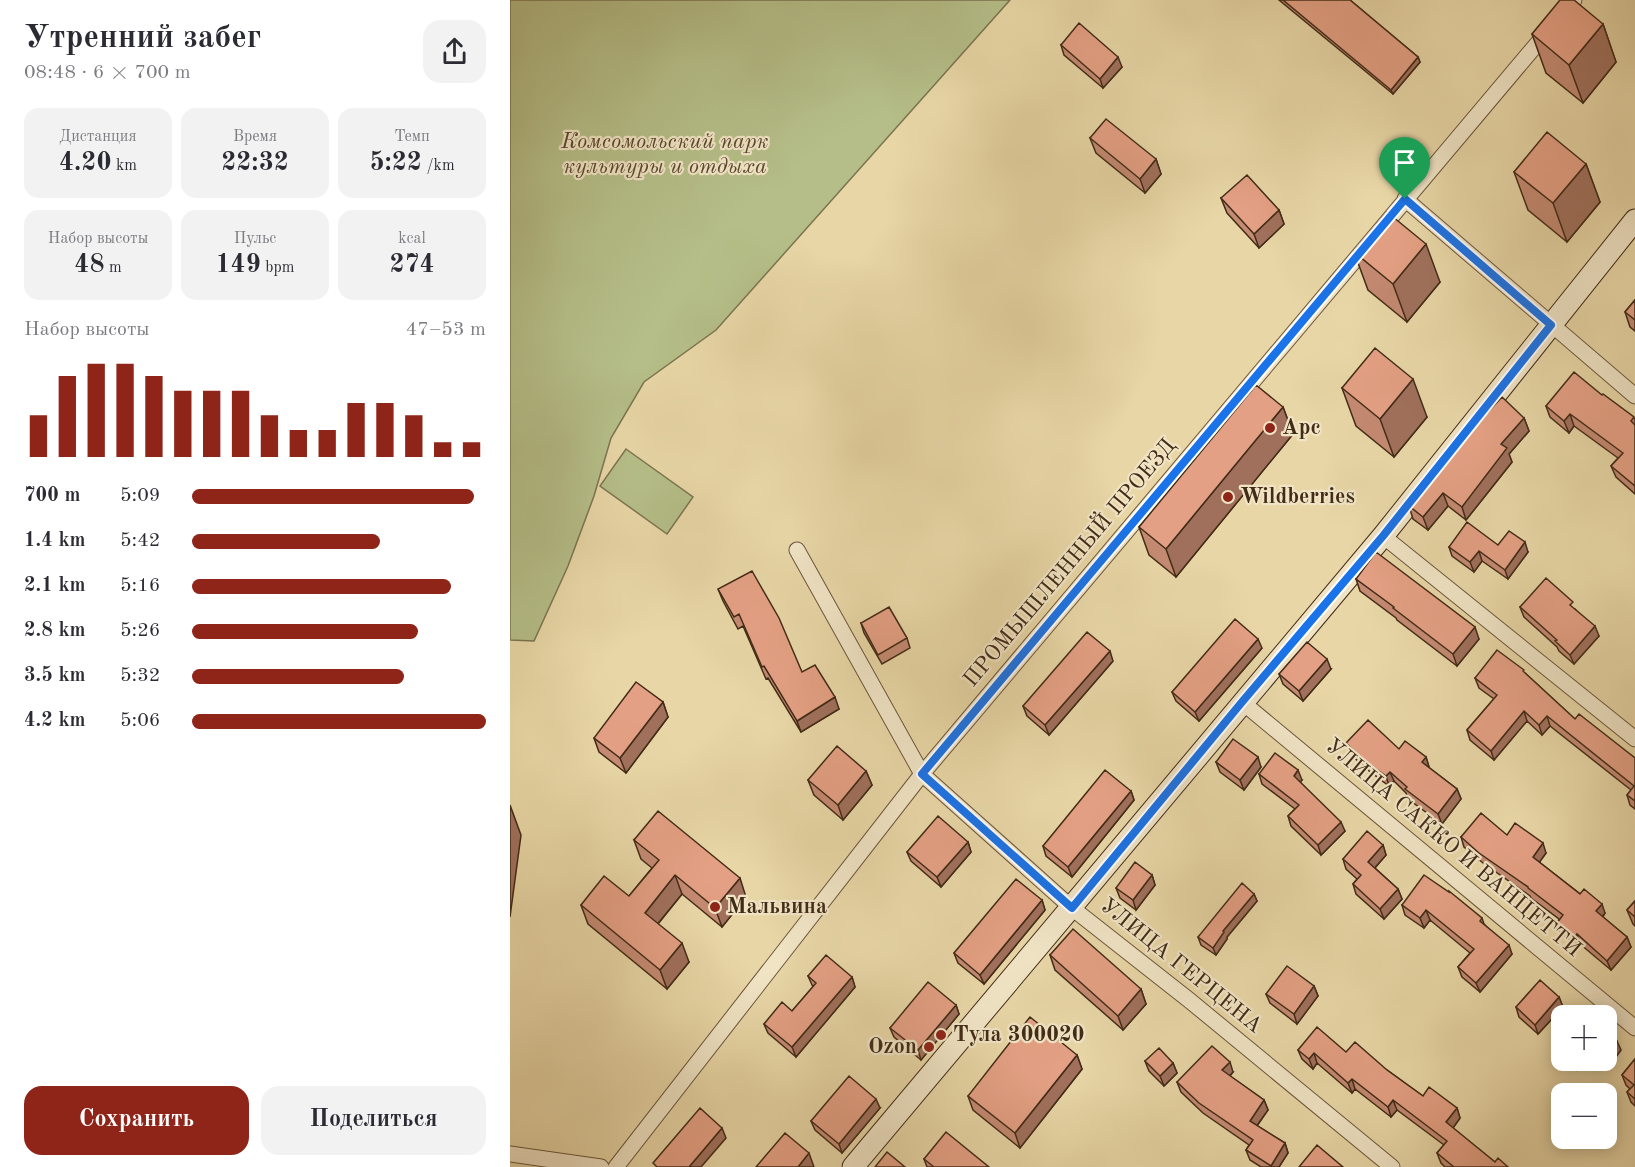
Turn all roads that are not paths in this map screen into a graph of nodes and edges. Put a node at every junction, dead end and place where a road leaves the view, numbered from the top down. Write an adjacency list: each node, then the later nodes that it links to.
1 (1574, 0): 2 (street, ПРОМЫШЛЕННЫЙ ПРОЕЗД)
2 (1405, 199): 4 (street); 10 (street, ПРОМЫШЛЕННЫЙ ПРОЕЗД)
3 (1635, 220): 4 (street)
4 (1551, 325): 5 (street); 6 (street)
5 (1635, 396)
6 (1383, 536): 8 (street); 9 (street)
7 (797, 550): 10 (street, УЛИЦА ГЕРЦЕНА)
8 (1242, 702): 11 (street); 12 (street, УЛИЦА САККО И ВАНЦЕТТИ)
9 (1635, 739)
10 (922, 774): 11 (street, УЛИЦА ГЕРЦЕНА); 15 (street, ПРОМЫШЛЕННЫЙ ПРОЕЗД)
11 (1072, 908): 16 (street); 17 (street, УЛИЦА ГЕРЦЕНА)
12 (1635, 1028)
13 (510, 1154): 14 (street)
14 (601, 1167)
15 (616, 1167)
16 (853, 1167)
17 (1392, 1167)

